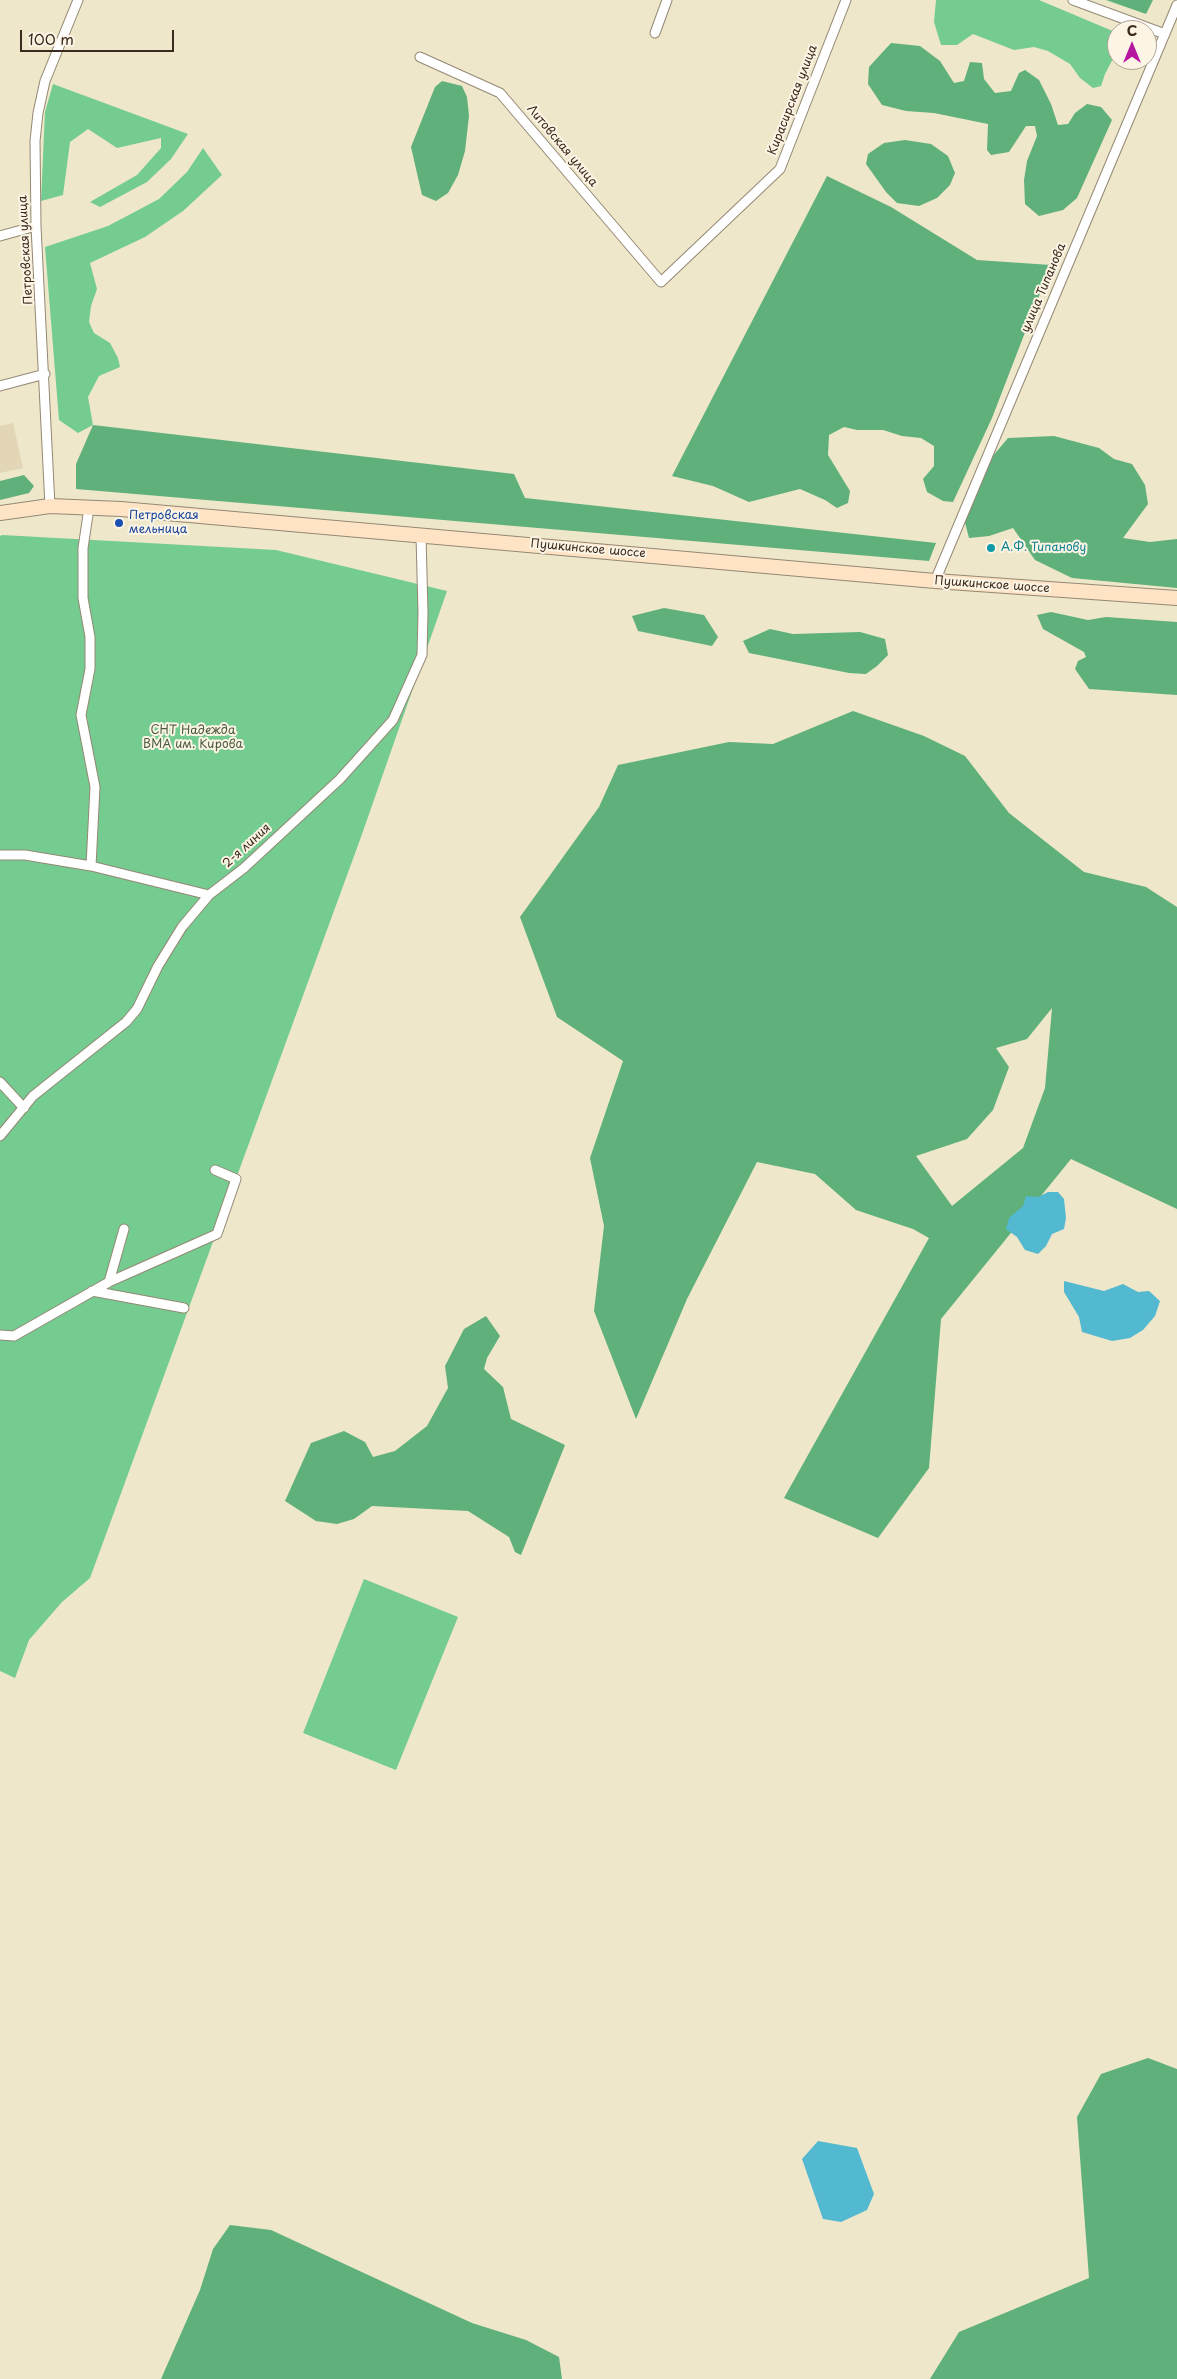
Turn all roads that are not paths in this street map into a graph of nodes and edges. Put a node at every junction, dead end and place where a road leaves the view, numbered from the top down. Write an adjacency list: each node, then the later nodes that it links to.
1 (78, 0): 9 (street, Петровская улица)
2 (667, 0): 6 (street)
3 (846, 0): 11 (street, Кирасирская улица)
4 (1073, 0): 7 (street)
5 (1177, 5): 7 (street, улица Типанова)
6 (655, 33)
7 (1165, 34): 18 (street, улица Типанова)
8 (420, 57): 11 (street, Литовская улица)
9 (36, 226): 10 (street); 12 (street, Петровская улица)
10 (0, 236)
11 (661, 282)
12 (45, 374): 13 (street); 14 (street, Петровская улица)
13 (0, 386)
14 (50, 506): 15 (main road, Пушкинское шоссе); 16 (main road, Пушкинское шоссе)
15 (89, 508): 17 (main road, Пушкинское шоссе); 21 (street)
16 (0, 513)
17 (421, 536): 18 (main road, Пушкинское шоссе); 22 (street, 2-я линия)
18 (935, 581): 19 (main road, Пушкинское шоссе)
19 (1177, 598)
20 (0, 855): 21 (street)
21 (91, 866): 22 (street)
22 (209, 894): 24 (street, 2-я линия)
23 (0, 1082): 24 (street)
24 (24, 1108): 25 (street, 2-я линия)
25 (0, 1136)
26 (214, 1170): 28 (street)
27 (124, 1229): 28 (street)
28 (109, 1282): 29 (street)
29 (92, 1291): 30 (street); 31 (street)
30 (184, 1308)
31 (0, 1335)

